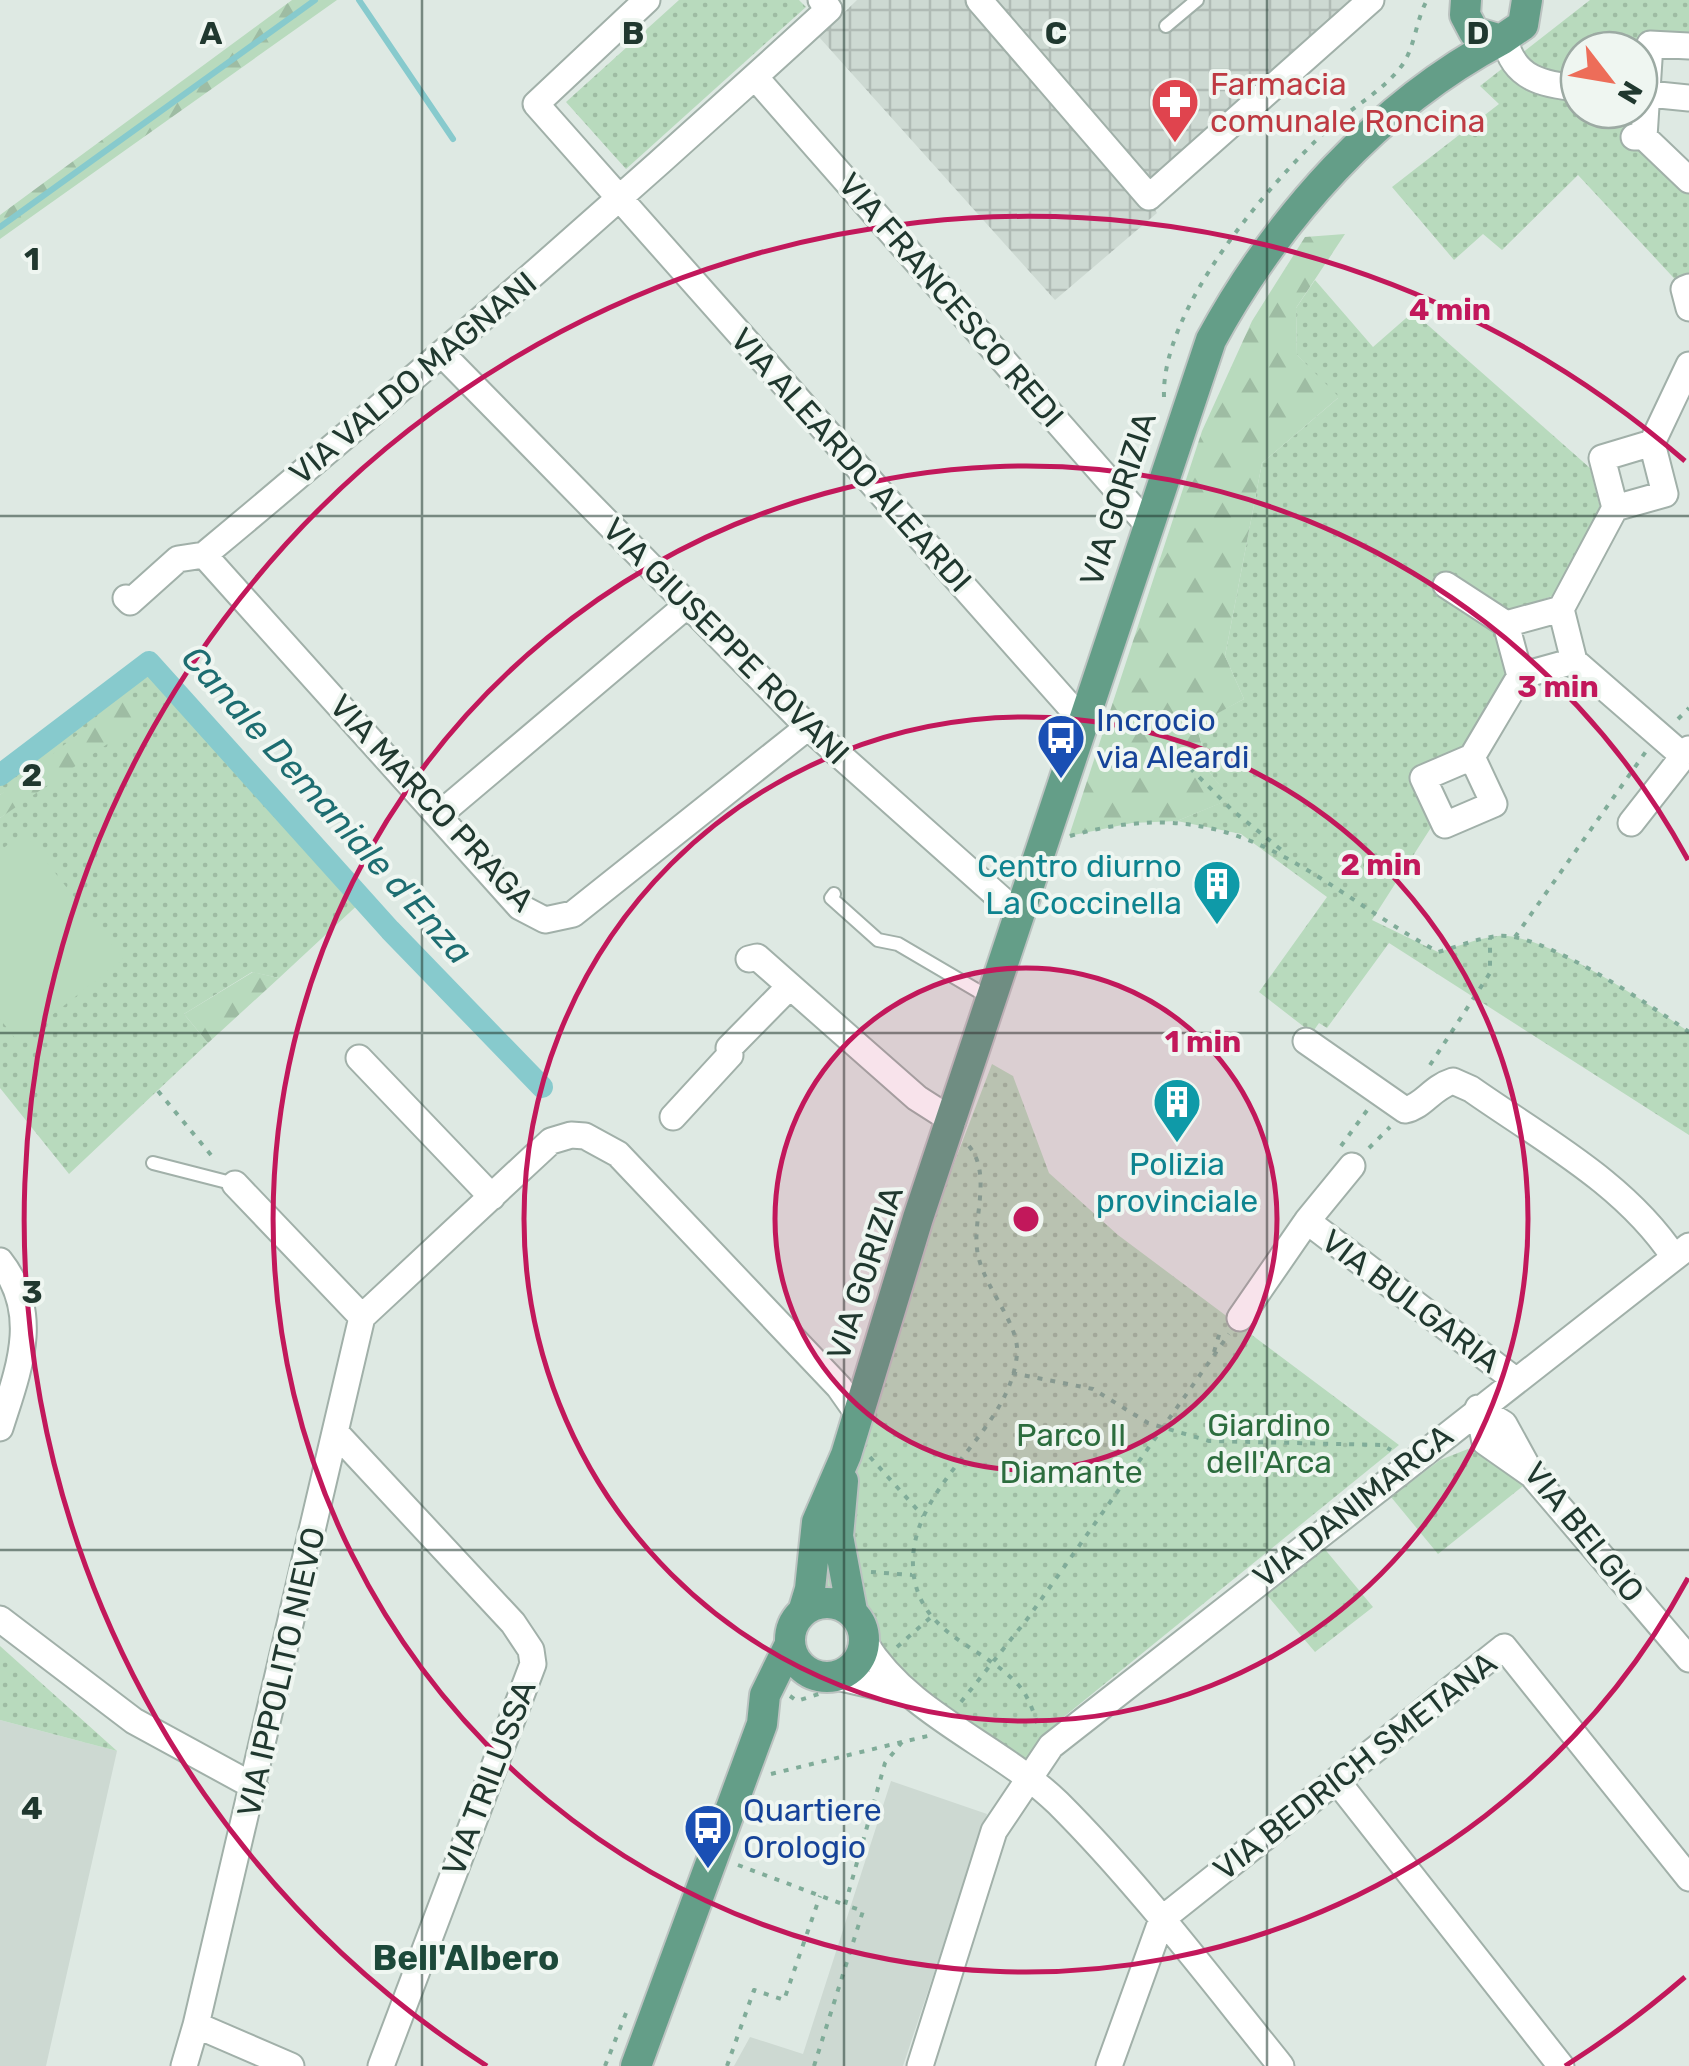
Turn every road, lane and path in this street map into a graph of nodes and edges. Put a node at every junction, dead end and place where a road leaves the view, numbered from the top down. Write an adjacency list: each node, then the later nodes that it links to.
1 (647, 0): 19 (street, VIA ALEARDO ALEARDI)
2 (820, 0): 12 (street)
3 (979, 0): 5 (street)
4 (1196, 0): 8 (lane)
5 (1371, 0)
6 (1548, 0): 9 (main road, VIA GORIZIA)
7 (1465, 3): 9 (main road, VIA GORIZIA); 14 (main road, VIA GORIZIA)
8 (1166, 26)
9 (1514, 26): 13 (street); 14 (main road, VIA GORIZIA)
10 (1659, 44): 11 (street)
11 (1689, 46)
12 (755, 76): 19 (street); 27 (street, VIA FRANCESCO REDI)
13 (1559, 85)
14 (1426, 87): 27 (main road, VIA GORIZIA)
15 (1659, 95): 16 (street)
16 (1689, 98)
17 (1640, 130): 18 (street)
18 (1688, 180)
19 (620, 200): 22 (street, VIA VALDO MAGNANI); 37 (street, VIA ALEARDO ALEARDI)
20 (1689, 287): 21 (street)
21 (1689, 308)
22 (444, 356): 28 (street, VIA VALDO MAGNANI); 31 (street, VIA GIUSEPPE ROVANI)
23 (1689, 365): 24 (street)
24 (1652, 443): 25 (street); 26 (street)
25 (1677, 496): 26 (street)
26 (1615, 508): 32 (street)
27 (1146, 524): 37 (main road, VIA GORIZIA)
28 (204, 555): 30 (street); 43 (street, VIA MARCO PRAGA)
29 (1446, 585): 33 (street)
30 (126, 598)
31 (686, 606): 38 (street, VIA GIUSEPPE ROVANI); 43 (street)
32 (1560, 609): 33 (street); 34 (street)
33 (1506, 624): 35 (street)
34 (1574, 662): 35 (street); 39 (street)
35 (1520, 676): 41 (street)
36 (1689, 708): 39 (path)
37 (1082, 720): 45 (main road, VIA GORIZIA)
38 (808, 728): 43 (street, VIA MARCO PRAGA); 48 (street, VIA GIUSEPPE ROVANI)
39 (1661, 736): 40 (street); 49 (path)
40 (1685, 752): 44 (street)
41 (1472, 757)
42 (1190, 768): 46 (path)
43 (440, 814)
44 (1631, 823)
45 (1041, 842): 46 (path); 48 (main road, VIA GORIZIA)
46 (1300, 864): 49 (path)
47 (834, 894): 52 (lane)
48 (1019, 915): 52 (main road, VIA GORIZIA)
49 (1514, 937): 53 (path)
50 (749, 959): 51 (street)
51 (790, 986): 58 (street); 59 (street)
52 (992, 999): 59 (main road, VIA GORIZIA)
53 (1689, 1032)
54 (1306, 1041): 57 (street)
55 (359, 1058): 63 (street)
56 (158, 1091): 62 (path)
57 (1405, 1110): 61 (path); 65 (street)
58 (672, 1118)
59 (951, 1128): 70 (path); 77 (main road, VIA GORIZIA)
60 (152, 1164): 62 (lane)
61 (1352, 1166): 64 (street, VIA BULGARIA)
62 (235, 1184): 67 (street)
63 (492, 1197): 67 (street); 77 (street)
64 (1307, 1221): 68 (street, VIA BULGARIA); 71 (street, VIA BULGARIA)
65 (1682, 1251): 71 (street, VIA DANIMARCA)
66 (0, 1261): 73 (street)
67 (362, 1317): 76 (street, VIA IPPOLITO NIEVO)
68 (1240, 1318)
69 (1213, 1359): 74 (path)
70 (1012, 1372): 74 (path); 81 (path)
71 (1524, 1374): 72 (street, VIA DANIMARCA); 75 (street)
72 (1478, 1408): 75 (street, VIA BELGIO); 78 (street); 79 (street, VIA DANIMARCA)
73 (0, 1428)
74 (1162, 1429): 79 (path); 88 (path)
75 (1511, 1433): 80 (street, VIA BELGIO)
76 (337, 1434): 98 (street, VIA IPPOLITO NIEVO); 108 (street, VIA TRILUSSA)
77 (851, 1436): 81 (path); 82 (main road, VIA GORIZIA); 83 (main road, VIA GORIZIA)
78 (1485, 1442): 79 (street); 80 (street)
79 (1414, 1458): 94 (street, VIA DANIMARCA)
80 (1532, 1474): 87 (street, VIA BELGIO)
81 (923, 1516): 88 (path)
82 (802, 1612): 83 (main road); 86 (main road)
83 (852, 1612): 85 (main road)
84 (0, 1618): 98 (street)
85 (865, 1643): 89 (main road); 90 (street)
86 (790, 1644): 89 (main road); 92 (main road)
87 (1689, 1659)
88 (991, 1665): 91 (path); 94 (path)
89 (825, 1676): 90 (street); 92 (main road)
90 (903, 1692): 91 (street)
91 (948, 1720): 93 (path); 96 (street)
92 (762, 1724): 104 (main road)
93 (902, 1742): 95 (path); 102 (path)
94 (1050, 1746): 96 (street, VIA DANIMARCA)
95 (771, 1774)
96 (1030, 1779): 103 (street); 113 (street, VIA DANIMARCA)
97 (1336, 1780): 100 (street, VIA BEDRICH SMETANA); 103 (street, VIA BEDRICH SMETANA); 116 (street)
98 (255, 1786): 105 (street, VIA IPPOLITO NIEVO)
99 (738, 1865): 101 (path)
100 (1689, 1878)
101 (820, 1896): 102 (path); 111 (path)
102 (845, 1905): 112 (path)
103 (1162, 1919): 114 (street); 115 (street)
104 (662, 1992): 109 (main road); 110 (main road)
105 (196, 2025): 106 (street, VIA IPPOLITO NIEVO); 107 (street)
106 (184, 2066)
107 (290, 2066)
108 (381, 2066)
109 (621, 2066)
110 (636, 2066)
111 (727, 2066)
112 (814, 2066)
113 (920, 2066)
114 (1109, 2066)
115 (1281, 2066)
116 (1562, 2066)

